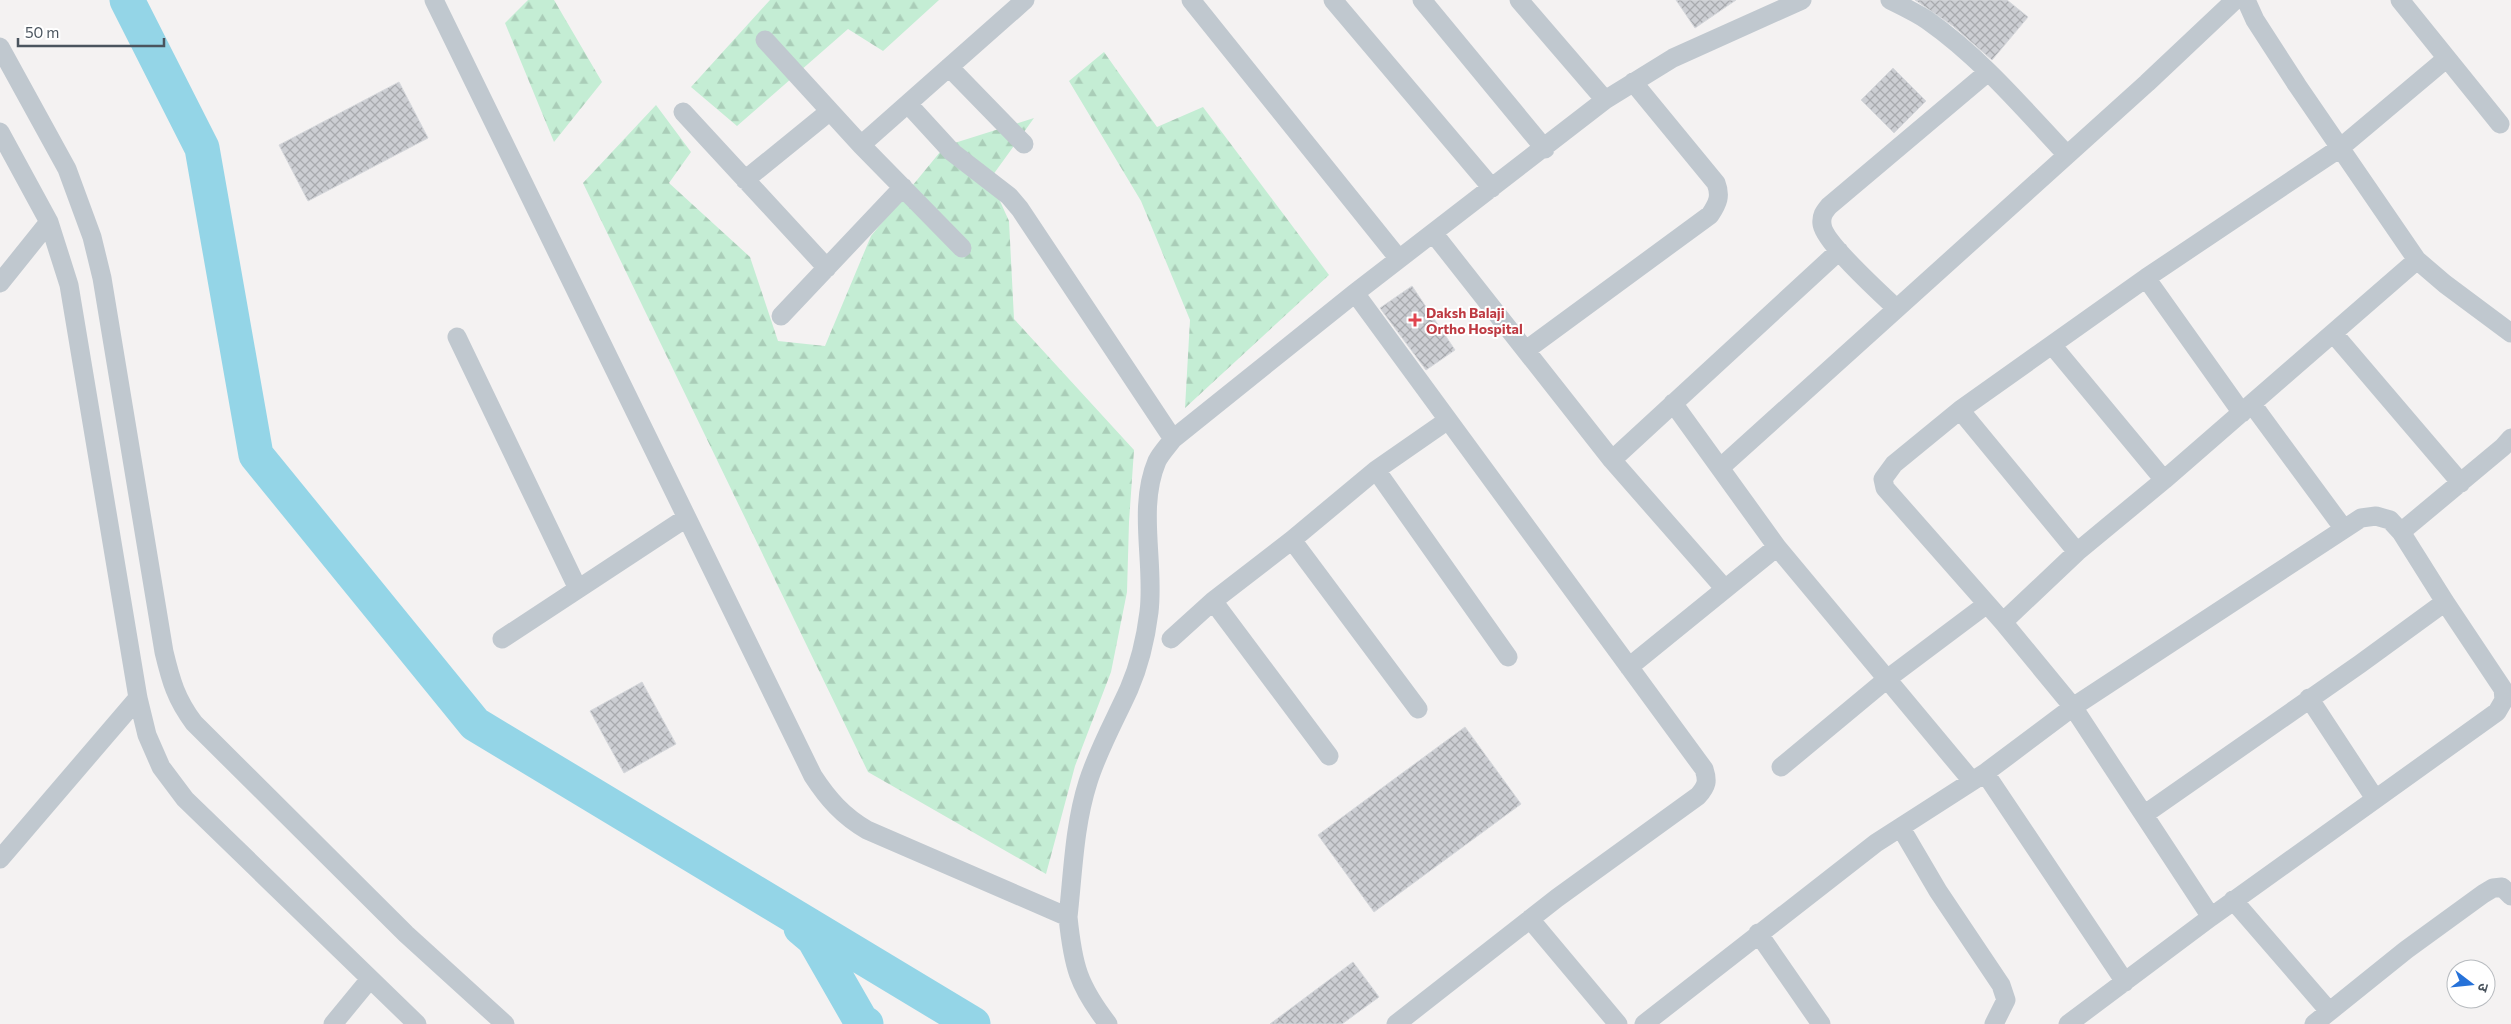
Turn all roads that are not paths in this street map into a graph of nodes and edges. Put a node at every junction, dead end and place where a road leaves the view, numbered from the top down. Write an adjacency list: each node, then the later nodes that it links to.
1 (434, 0): 60 (street)
2 (1024, 0): 15 (street)
3 (1191, 0): 36 (street)
4 (1334, 0): 31 (street)
5 (1422, 0): 27 (street)
6 (1519, 0): 18 (street)
7 (1802, 0): 17 (street)
8 (1890, 0): 16 (street)
9 (2235, 0): 28 (street)
10 (2246, 0): 26 (street)
11 (2400, 0): 14 (street)
12 (765, 40): 20 (street)
13 (0, 47): 100 (street)
14 (2447, 58): 22 (street); 26 (street)
15 (949, 67): 19 (street); 24 (street)
16 (1988, 72): 28 (street); 35 (street)
17 (1633, 82): 18 (street); 48 (street)
18 (1605, 100): 27 (street)
19 (908, 104): 25 (street); 53 (street)
20 (830, 111): 25 (street); 29 (street)
21 (683, 112): 29 (street)
22 (2500, 124)
23 (0, 132): 32 (street)
24 (1024, 144)
25 (861, 145): 30 (street)
26 (2340, 148): 37 (street); 39 (street)
27 (1545, 149): 31 (street)
28 (2067, 155): 42 (street)
29 (745, 180): 38 (street)
30 (903, 187): 34 (street); 38 (street)
31 (1492, 188): 33 (street)
32 (49, 222): 40 (street); 78 (street)
33 (1434, 234): 36 (street); 48 (street)
34 (962, 248)
35 (1839, 250): 42 (street); 49 (street)
36 (1399, 259): 41 (street)
37 (2417, 260): 44 (street); 45 (street)
38 (827, 268): 43 (street)
39 (2146, 278): 47 (street); 50 (street)
40 (0, 284)
41 (1355, 293): 52 (street); 53 (street)
42 (1896, 308): 56 (street)
43 (781, 316)
44 (2511, 332)
45 (2333, 333): 50 (street); 59 (street)
46 (457, 337): 67 (street)
47 (2052, 345): 51 (street); 58 (street)
48 (1526, 350): 55 (street)
49 (1674, 403): 55 (street); 56 (street)
50 (2247, 408): 58 (street); 61 (street)
51 (1960, 410): 65 (street); 70 (street)
52 (1448, 420): 57 (street); 75 (street)
53 (1173, 439): 91 (street)
54 (2508, 448): 59 (street)
55 (1612, 460): 66 (street)
56 (1720, 468): 64 (street)
57 (1376, 470): 63 (street); 74 (street)
58 (2164, 480): 65 (street)
59 (2461, 482): 62 (street)
60 (686, 518): 67 (street); 91 (street)
61 (2344, 530): 62 (street); 80 (street)
62 (2402, 532): 69 (street)
63 (1292, 540): 68 (street); 81 (street)
64 (1777, 547): 66 (street); 77 (street)
65 (2077, 552): 71 (street)
66 (1725, 589): 75 (street)
67 (578, 590): 72 (street)
68 (1213, 600): 73 (street); 82 (street)
69 (2444, 602): 76 (street); 79 (street)
70 (1987, 604): 71 (street); 77 (street)
71 (2004, 622): 80 (street)
72 (502, 639)
73 (1171, 639)
74 (1508, 657)
75 (1629, 667): 93 (street)
76 (2504, 677): 85 (street)
77 (1887, 679): 83 (street); 84 (street)
78 (138, 698): 88 (street); 95 (street)
79 (2309, 698): 85 (street); 86 (street)
80 (2072, 707): 84 (street); 86 (street)
81 (1418, 709)
82 (1329, 756)
83 (1780, 767)
84 (1978, 777): 87 (street); 96 (street)
85 (2374, 797): 90 (street)
86 (2145, 814): 92 (street)
87 (1902, 828): 94 (street); 106 (street)
88 (0, 859)
89 (2511, 896): 97 (street)
90 (2233, 900): 92 (street); 97 (street)
91 (1068, 917): 101 (street)
92 (2211, 917): 96 (street)
93 (1530, 919): 102 (street); 103 (street)
94 (1758, 933): 104 (street); 105 (street)
95 (370, 979): 98 (street); 99 (street)
96 (2125, 982): 107 (street)
97 (2329, 1011): 108 (street)
98 (333, 1024)
99 (417, 1024)
100 (506, 1024)
101 (1108, 1024)
102 (1396, 1024)
103 (1618, 1024)
104 (1644, 1024)
105 (1821, 1024)
106 (1994, 1024)
107 (2068, 1024)
108 (2314, 1024)

